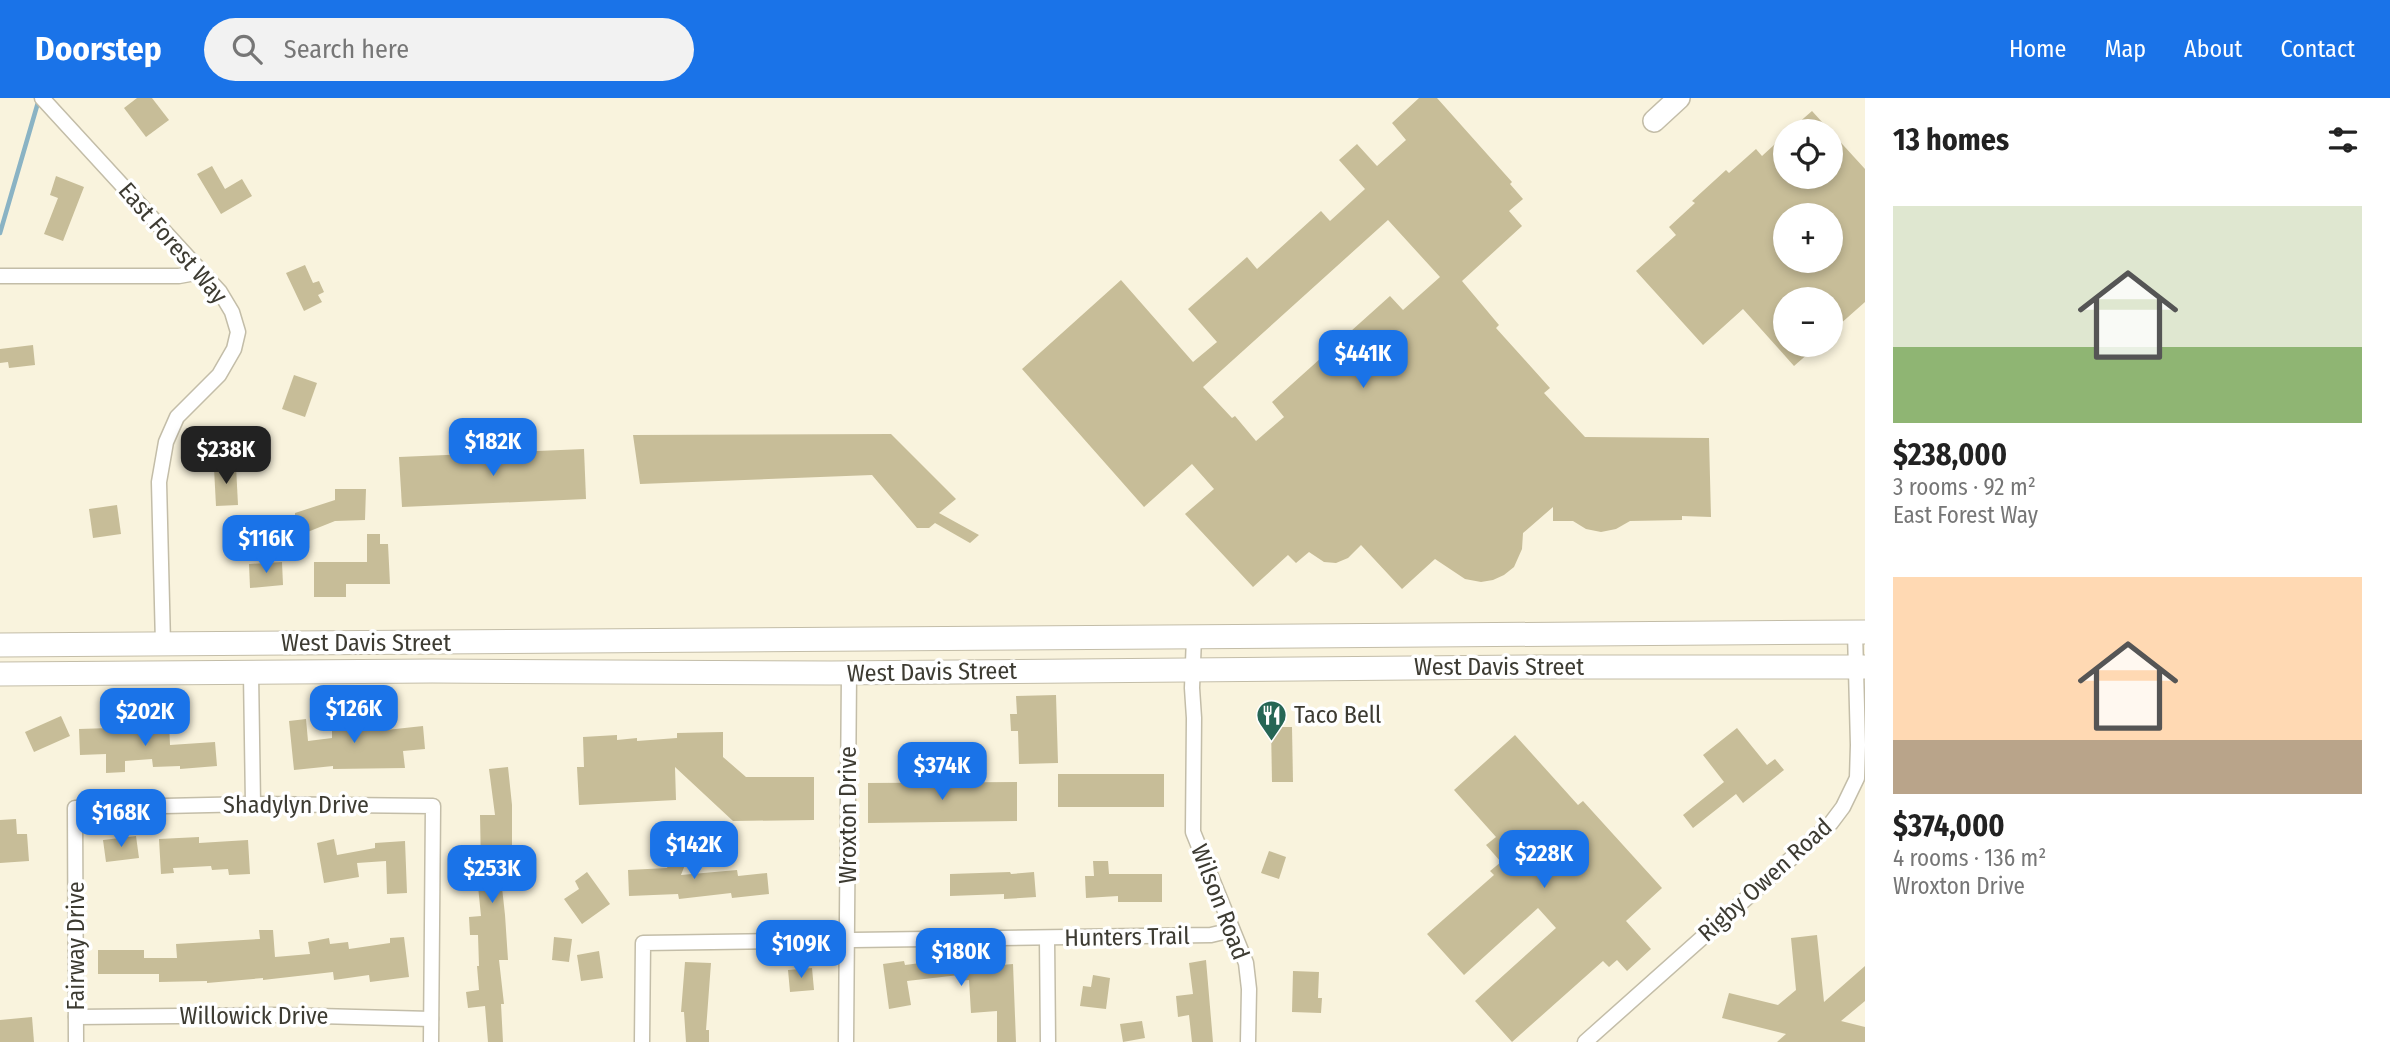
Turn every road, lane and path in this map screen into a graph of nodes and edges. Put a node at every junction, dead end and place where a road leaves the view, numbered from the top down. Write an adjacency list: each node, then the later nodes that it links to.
1 (41, 98): 4 (street, East Forest Way)
2 (1679, 98): 3 (street)
3 (1654, 121)
4 (201, 272): 5 (street); 12 (street, East Forest Way)
5 (0, 276)
6 (1860, 632): 7 (main road, West Davis Street); 15 (street, Rigby Owen Road)
7 (1652, 634): 8 (main road, West Davis Street); 14 (main road)
8 (1194, 637): 9 (main road, West Davis Street); 16 (street, Wilson Road)
9 (948, 639): 10 (main road, West Davis Street); 18 (main road)
10 (603, 641): 11 (main road, West Davis Street); 17 (main road)
11 (394, 643): 12 (main road, West Davis Street); 19 (main road)
12 (163, 644): 13 (main road, West Davis Street); 21 (main road)
13 (0, 645)
14 (1498, 667): 15 (main road, West Davis Street); 16 (main road, West Davis Street)
15 (1860, 667): 35 (street, Rigby Owen Road)
16 (1193, 669): 20 (main road, West Davis Street); 24 (street, Wilson Road)
17 (451, 671): 18 (main road, West Davis Street); 19 (main road, West Davis Street)
18 (746, 672): 20 (main road, West Davis Street)
19 (251, 673): 21 (main road, West Davis Street); 22 (street)
20 (849, 673): 26 (street, Wroxton Drive)
21 (7, 674)
22 (254, 804): 23 (street, Shadylyn Drive); 28 (street, Shadylyn Drive)
23 (75, 808): 27 (street, Fairway Drive)
24 (1232, 930): 25 (street, Hunters Trail); 34 (street, Wilson Road)
25 (1047, 938): 26 (street, Hunters Trail); 33 (street)
26 (847, 939): 31 (street, Hunters Trail); 32 (street, Wroxton Drive)
27 (76, 1017): 28 (street, Willowick Drive); 29 (street, Fairway Drive)
28 (431, 1018): 30 (street)
29 (76, 1042)
30 (431, 1042)
31 (642, 1042)
32 (846, 1042)
33 (1048, 1042)
34 (1248, 1042)
35 (1584, 1042)

